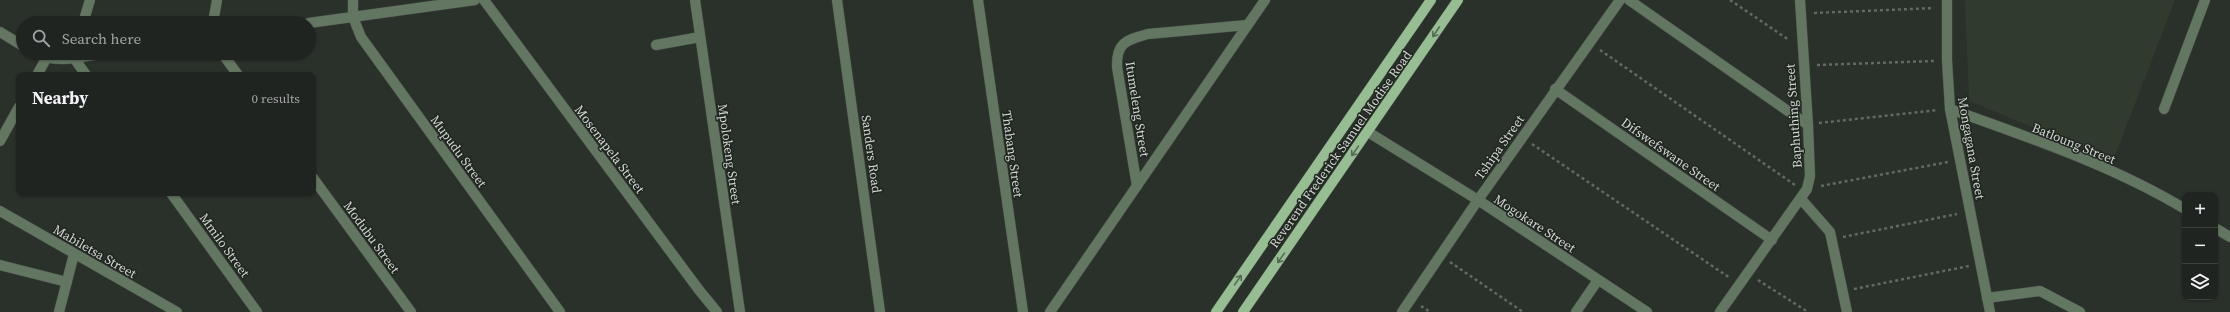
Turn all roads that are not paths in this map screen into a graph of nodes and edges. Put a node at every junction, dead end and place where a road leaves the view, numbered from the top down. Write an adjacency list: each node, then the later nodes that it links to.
1 (90, 0): 17 (street)
2 (217, 0): 18 (street)
3 (353, 0): 19 (street, Mupudu Street)
4 (475, 0): 19 (street)
5 (484, 0): 59 (street, Mosenapela Street)
6 (695, 0): 23 (street, Mpolokeng Street)
7 (837, 0): 61 (street, Sanders Road)
8 (978, 0): 62 (street, Thabang Street)
9 (1265, 0): 21 (street, Itumeleng Street)
10 (1431, 0): 64 (main road, Reverend Frederick Samuel Modise Road, one-way to 10)
11 (1458, 0): 37 (main road, Reverend Frederick Samuel Modise Road, one-way to 37)
12 (1620, 0): 32 (street, Tshipa Street)
13 (1629, 0): 36 (street)
14 (1800, 0): 36 (street, Baphuthing Street)
15 (2205, 0): 34 (street)
16 (1947, 4): 33 (street, Mongagana Street)
17 (85, 16)
18 (214, 16)
19 (353, 17): 20 (street); 58 (street, Mupudu Street)
20 (316, 22)
21 (1247, 25): 40 (street, Itumeleng Street); 40 (street, Itumeleng Street)
22 (0, 32): 24 (street)
23 (700, 37): 25 (street); 60 (street, Mpolokeng Street)
24 (16, 42)
25 (656, 45)
26 (45, 60): 29 (street)
27 (78, 60): 30 (street)
28 (227, 60): 31 (street)
29 (39, 72)
30 (84, 72)
31 (236, 72)
32 (1555, 90): 43 (street, Tshipa Street); 48 (street, Difswefswane Street)
33 (1950, 109): 44 (street, Batloung Street); 53 (street, Mongagana Street)
34 (2164, 109)
35 (16, 112): 38 (street)
36 (1808, 125): 41 (street, Baphuthing Street)
37 (1368, 132): 43 (street, Mogokare Street); 65 (main road, Reverend Frederick Samuel Modise Road, one-way to 65)
38 (0, 141)
39 (316, 182): 57 (street, Modubu Street)
40 (1137, 186): 63 (street, Itumeleng Street)
41 (1805, 194): 48 (street); 70 (street)
42 (173, 196): 56 (street, Mmilo Street)
43 (1478, 200): 51 (street, Mogokare Street); 66 (street, Tshipa Street)
44 (2182, 207)
45 (0, 211): 49 (street, Mabiletsa Street)
46 (2218, 230): 47 (street)
47 (2230, 237)
48 (1772, 240): 69 (street)
49 (74, 254): 52 (street); 55 (street, Mabiletsa Street)
50 (0, 265): 52 (street)
51 (1598, 280): 67 (street); 68 (street, Mogokare Street)
52 (67, 282): 54 (street)
53 (1987, 298): 71 (street, Mongagana Street); 72 (street)
54 (59, 312)
55 (176, 312)
56 (257, 312)
57 (410, 312)
58 (560, 312)
59 (718, 312)
60 (740, 312)
61 (880, 312)
62 (1023, 312)
63 (1050, 312)
64 (1216, 312)
65 (1243, 312)
66 (1402, 312)
67 (1576, 312)
68 (1646, 312)
69 (1720, 312)
70 (1847, 312)
71 (1990, 312)
72 (2080, 312)

